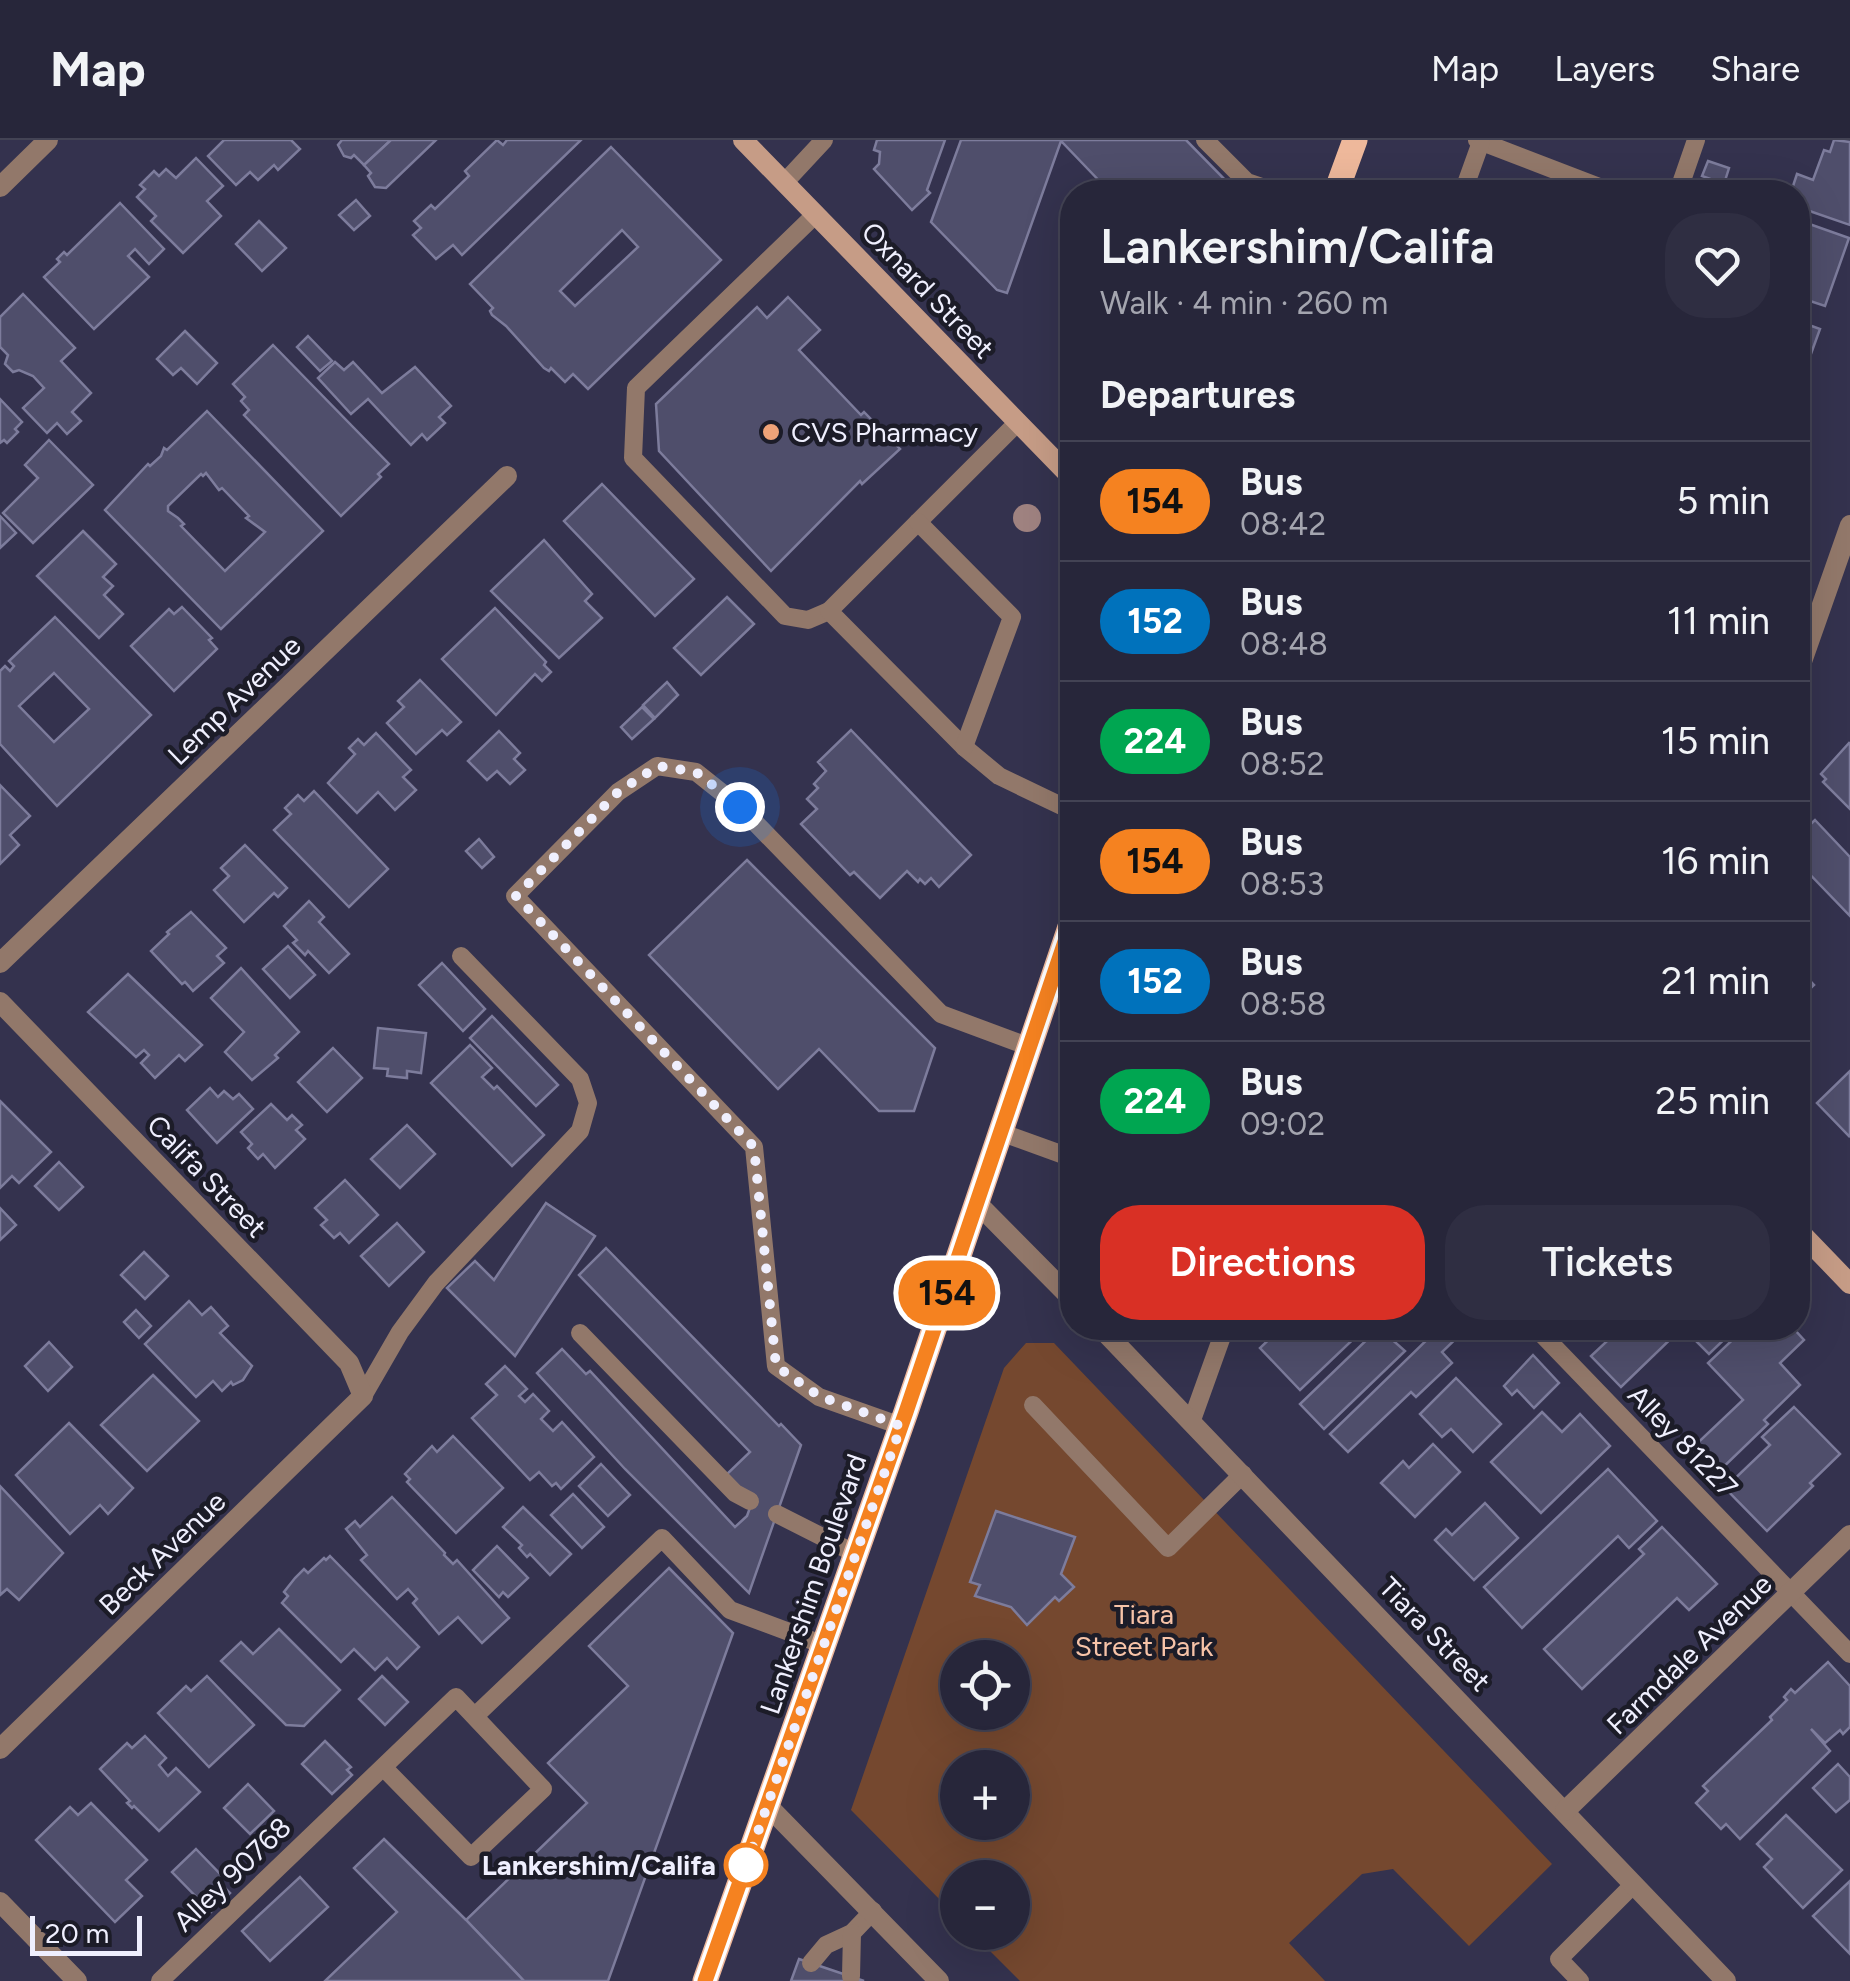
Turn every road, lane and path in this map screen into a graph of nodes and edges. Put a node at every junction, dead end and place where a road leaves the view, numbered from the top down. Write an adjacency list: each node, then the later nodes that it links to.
1 (48, 140): 14 (street)
2 (743, 140): 13 (main road, Oxnard Street)
3 (824, 140): 13 (lane)
4 (1206, 140): 8 (lane)
5 (1355, 140): 9 (main road)
6 (1696, 140): 12 (lane)
7 (1479, 141): 10 (lane); 11 (lane)
8 (1245, 180)
9 (1340, 180)
10 (1467, 180)
11 (1581, 180)
12 (1682, 180)
13 (784, 183): 15 (main road, Oxnard Street)
14 (0, 186)
15 (816, 214): 16 (main road, Oxnard Street); 21 (lane)
16 (1018, 422): 17 (main road, Oxnard Street); 19 (lane)
17 (1060, 466)
18 (506, 476): 27 (street, Lemp Avenue)
19 (918, 522): 21 (lane); 23 (lane)
20 (1850, 524): 22 (street)
21 (830, 611): 23 (lane)
22 (1810, 638)
23 (964, 747): 24 (lane)
24 (1060, 805)
25 (461, 956): 40 (lane)
26 (1060, 962): 29 (main road, Lankershim Boulevard)
27 (0, 963)
28 (0, 1002): 40 (street, Califa Street)
29 (1030, 1047): 30 (main road, Lankershim Boulevard); 43 (lane)
30 (1000, 1132): 31 (lane); 32 (main road, Lankershim Boulevard)
31 (1060, 1154)
32 (978, 1204): 35 (street); 43 (main road, Lankershim Boulevard)
33 (1810, 1242): 34 (main road)
34 (1850, 1284)
35 (1060, 1286)
36 (580, 1333): 45 (lane)
37 (1113, 1340): 42 (street, Tiara Street)
38 (1221, 1340): 42 (lane)
39 (1548, 1340): 49 (lane, Alley 81227)
40 (363, 1396): 53 (street, Beck Avenue)
41 (1033, 1405): 44 (lane)
42 (1192, 1420): 44 (street, Tiara Street)
43 (901, 1426): 48 (main road, Lankershim Boulevard)
44 (1243, 1474): 56 (street, Tiara Street)
45 (750, 1501)
46 (777, 1514): 48 (lane)
47 (1850, 1535): 49 (street, Farmdale Avenue)
48 (856, 1554): 50 (main road, Lankershim Boulevard)
49 (1791, 1592): 51 (lane, Alley 81227); 56 (street, Farmdale Avenue)
50 (824, 1645): 52 (lane); 55 (main road, Lankershim Boulevard)
51 (1850, 1654)
52 (474, 1716): 54 (lane, Alley 90768); 54 (lane)
53 (0, 1750)
54 (383, 1767): 64 (lane, Alley 90768)
55 (767, 1805): 59 (street); 65 (main road, Lankershim Boulevard)
56 (1566, 1811): 57 (street, Tiara Street)
57 (1634, 1884): 67 (lane); 68 (street, Tiara Street)
58 (0, 1902): 63 (street)
59 (873, 1911): 60 (lane); 66 (street)
60 (852, 1933): 61 (lane); 62 (lane)
61 (811, 1963)
62 (851, 1976)
63 (77, 1981)
64 (160, 1981)
65 (705, 1981)
66 (939, 1981)
67 (1580, 1981)
68 (1726, 1981)

